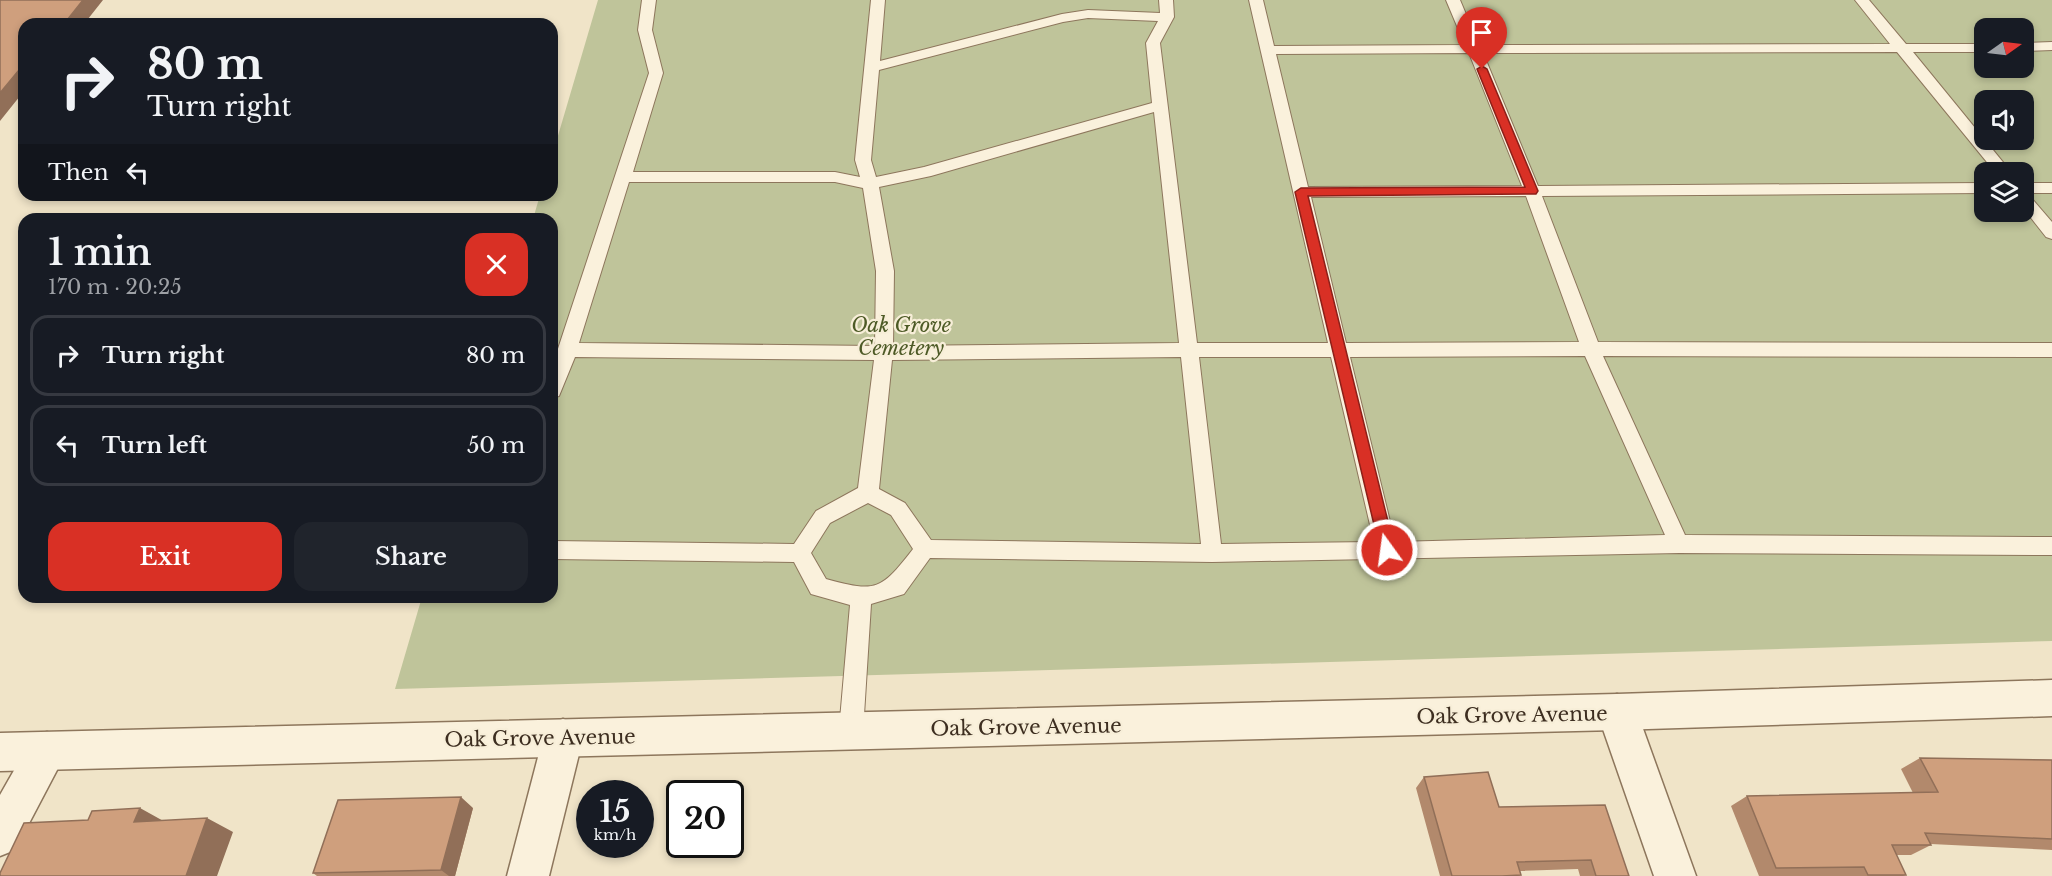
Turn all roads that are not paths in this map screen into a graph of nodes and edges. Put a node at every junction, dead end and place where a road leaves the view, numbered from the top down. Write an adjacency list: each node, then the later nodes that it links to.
1 (650, 0): 17 (lane)
2 (878, 0): 14 (lane)
3 (1166, 0): 7 (lane)
4 (1256, 0): 13 (lane)
5 (1453, 0): 11 (lane)
6 (1862, 0): 12 (lane)
7 (1167, 17): 14 (lane); 15 (lane)
8 (2052, 46): 9 (lane)
9 (2034, 47)
10 (1974, 48): 12 (lane)
11 (1474, 49): 12 (lane); 13 (lane); 22 (lane)
12 (1902, 49): 16 (lane)
13 (1267, 50): 23 (lane)
14 (870, 68): 18 (lane)
15 (1159, 106): 18 (lane); 28 (lane)
16 (1995, 162)
17 (622, 177): 18 (lane); 27 (lane)
18 (870, 184): 31 (lane)
19 (1974, 188): 22 (lane)
20 (2034, 188): 21 (lane)
21 (2052, 188)
22 (1532, 191): 23 (lane); 26 (lane)
23 (1301, 192): 29 (lane)
24 (2034, 210): 25 (lane)
25 (2052, 233)
26 (1591, 349): 29 (lane); 30 (lane); 34 (lane)
27 (568, 350): 31 (lane); 32 (lane)
28 (1190, 350): 29 (lane); 31 (lane); 40 (lane)
29 (1339, 350): 38 (lane)
30 (2052, 350)
31 (884, 353): 33 (lane)
32 (558, 376)
33 (868, 493): 36 (lane); 39 (lane)
34 (1679, 544): 35 (lane); 38 (lane)
35 (2052, 546)
36 (925, 549): 40 (lane); 41 (lane)
37 (558, 550): 39 (lane)
38 (1387, 550): 40 (lane)
39 (800, 553): 41 (lane)
40 (1212, 554)
41 (861, 598): 44 (lane)
42 (2052, 698): 43 (street, Oak Grove Avenue)
43 (1617, 712): 44 (street, Oak Grove Avenue); 50 (street)
44 (852, 731): 45 (street, Oak Grove Avenue)
45 (563, 738): 46 (street, Oak Grove Avenue); 49 (street)
46 (47, 751): 47 (street, Oak Grove Avenue); 48 (street)
47 (0, 752)
48 (0, 835)
49 (528, 876)
50 (1675, 876)

